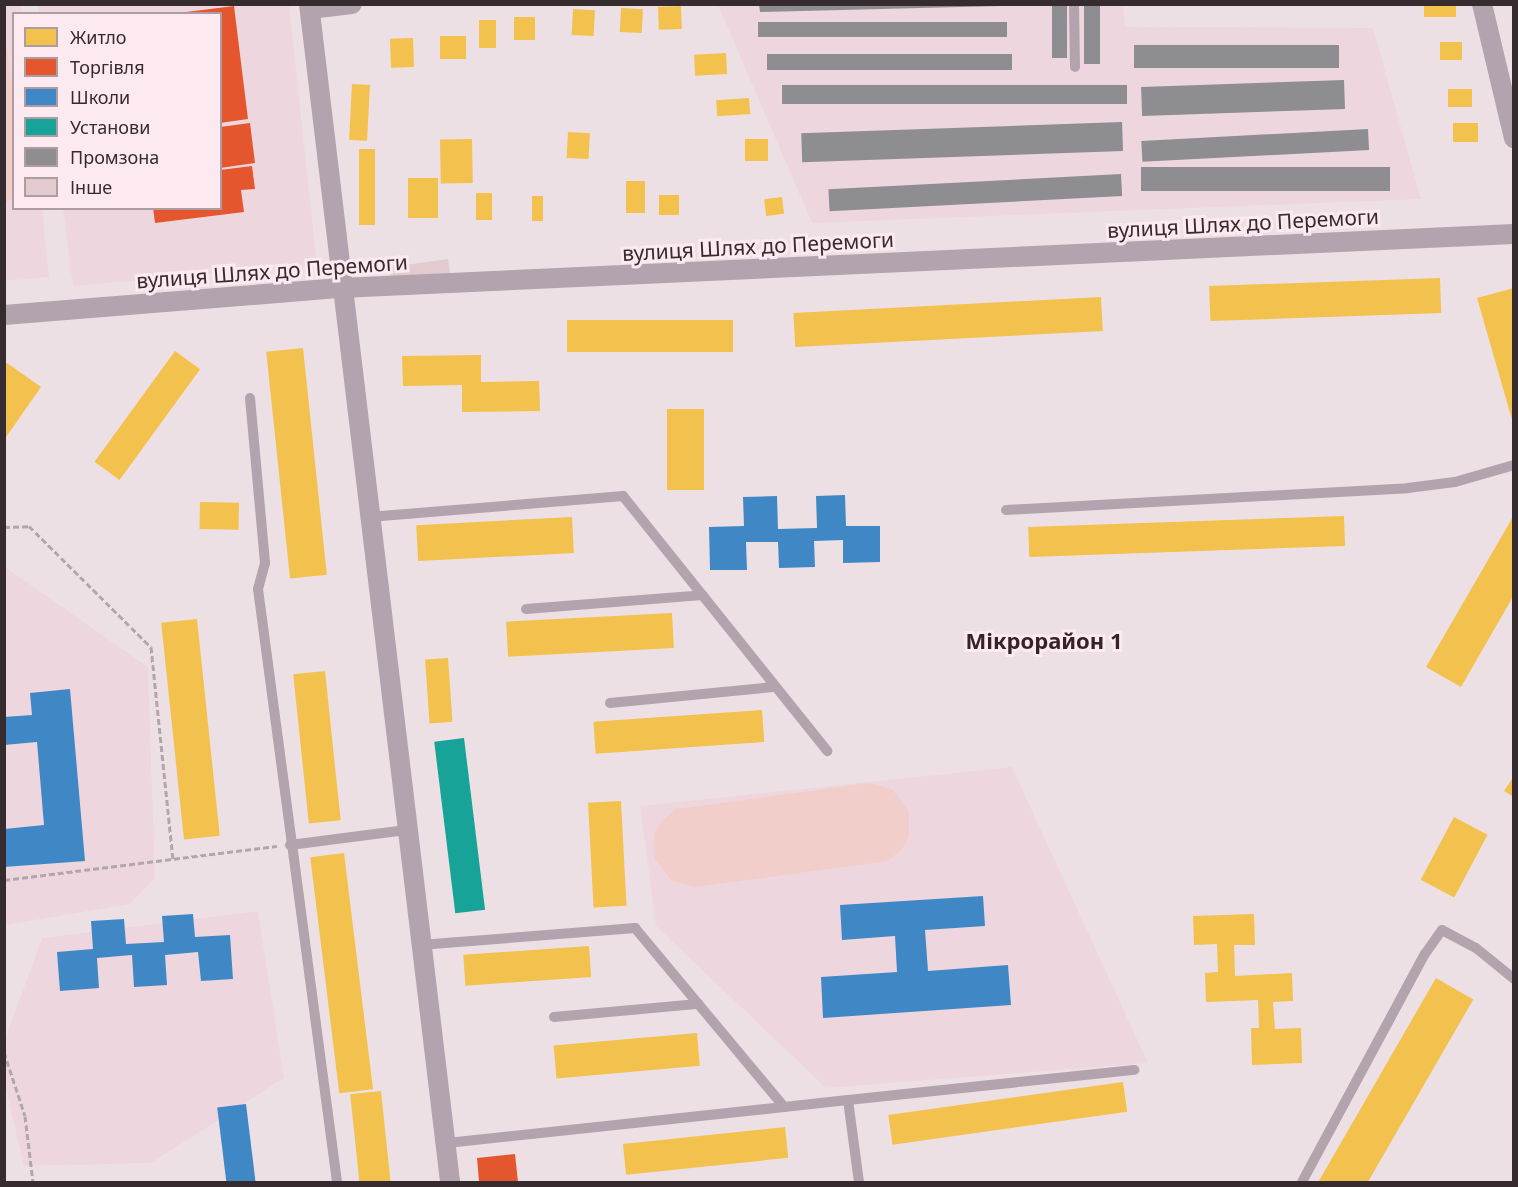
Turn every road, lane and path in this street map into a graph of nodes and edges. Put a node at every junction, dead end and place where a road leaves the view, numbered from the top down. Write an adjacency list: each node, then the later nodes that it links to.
1 (1074, 4): 5 (lane)
2 (1482, 4): 6 (street)
3 (341, 5): 4 (street)
4 (310, 7): 8 (street)
5 (1075, 67)
6 (1514, 138)
7 (1514, 234): 8 (street, вулиця Шлях до Перемоги)
8 (341, 288): 9 (street, вулиця Шлях до Перемоги); 13 (street)
9 (4, 315)
10 (250, 398): 21 (lane)
11 (1514, 465): 12 (lane)
12 (1006, 510)
13 (369, 517): 15 (lane); 20 (street)
14 (4, 527): 22 (path)
15 (702, 595): 16 (lane); 17 (lane)
16 (526, 609)
17 (773, 687): 18 (lane); 19 (lane)
18 (610, 703)
19 (827, 751)
20 (406, 830): 21 (lane); 24 (street)
21 (290, 845): 22 (path); 34 (lane)
22 (173, 860): 23 (path)
23 (4, 880)
24 (420, 945): 26 (lane); 32 (street)
25 (1514, 979): 37 (lane)
26 (698, 1004): 27 (lane); 31 (lane)
27 (554, 1017)
28 (4, 1052): 33 (path)
29 (1134, 1070): 30 (lane)
30 (848, 1100): 31 (lane); 36 (lane)
31 (784, 1107): 32 (lane)
32 (445, 1143): 35 (street)
33 (33, 1182)
34 (337, 1182)
35 (450, 1182)
36 (859, 1182)
37 (1302, 1182)

